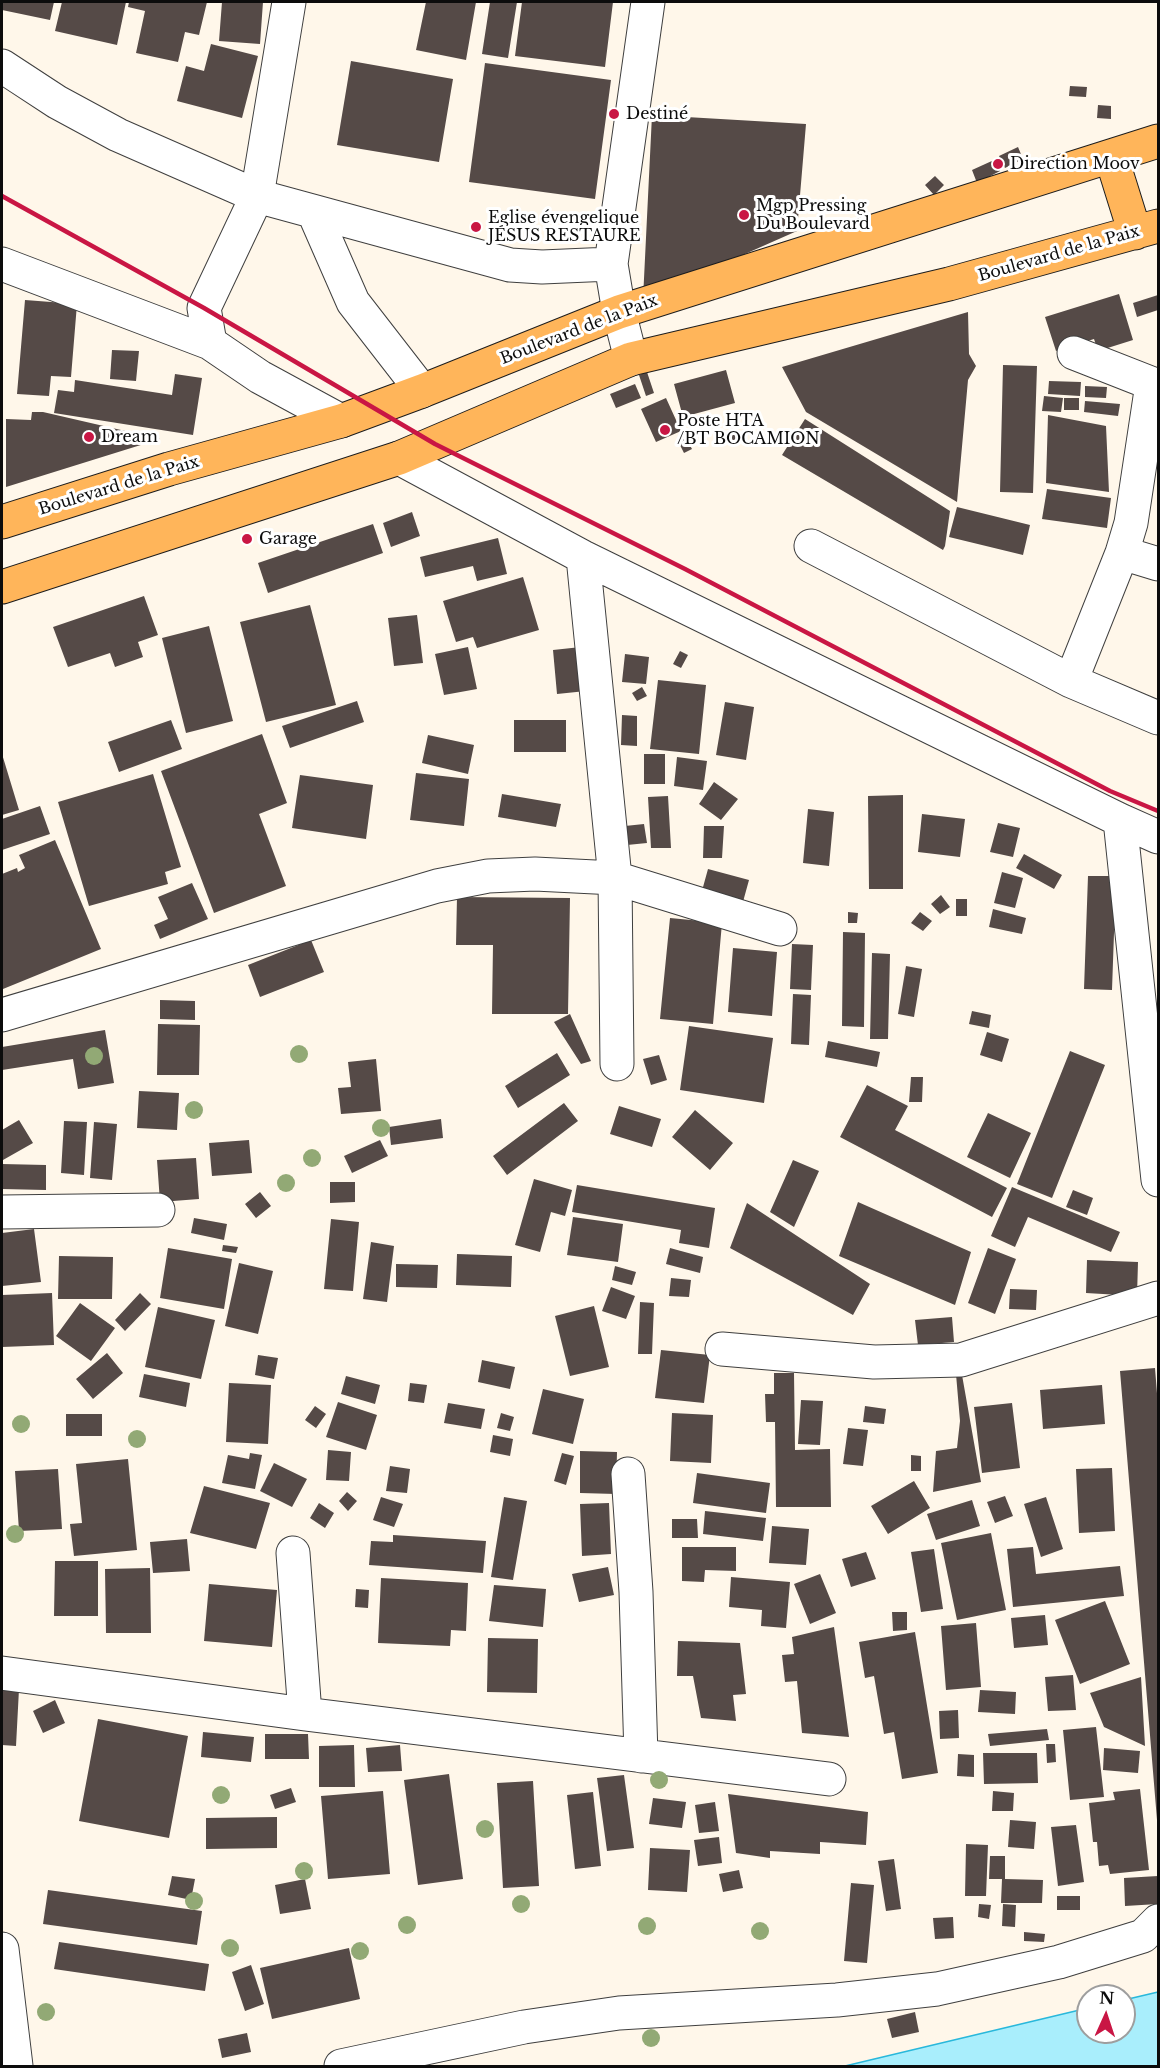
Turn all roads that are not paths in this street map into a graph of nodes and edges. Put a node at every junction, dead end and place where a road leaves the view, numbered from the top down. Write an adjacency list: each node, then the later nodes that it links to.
1 (289, 2): 6 (street)
2 (648, 2): 10 (street)
3 (2, 66): 6 (street)
4 (1158, 141): 5 (main road, Boulevard de la Paix)
5 (1111, 156): 8 (main road); 11 (main road, Boulevard de la Paix)
6 (257, 196): 7 (street); 12 (street)
7 (314, 213): 10 (street); 16 (street)
8 (1147, 229): 14 (main road, Boulevard de la Paix)
9 (2, 264): 12 (street)
10 (610, 264): 11 (street)
11 (619, 312): 14 (street); 16 (main road, Boulevard de la Paix)
12 (210, 343): 17 (street)
13 (1074, 353): 15 (street)
14 (631, 359): 18 (main road, Boulevard de la Paix)
15 (1155, 385): 21 (street)
16 (422, 391): 17 (main road, Boulevard de la Paix)
17 (341, 421): 19 (main road, Boulevard de la Paix)
18 (399, 458): 22 (street); 24 (main road, Boulevard de la Paix)
19 (2, 522)
20 (811, 546): 25 (street)
21 (1122, 553): 23 (street); 25 (street)
22 (583, 557): 27 (street); 29 (street)
23 (1158, 564)
24 (2, 587)
25 (1071, 681): 26 (street)
26 (1158, 718)
27 (1120, 820): 28 (street); 33 (street)
28 (1158, 837)
29 (615, 878): 30 (street); 31 (street); 32 (street)
30 (780, 929)
31 (2, 1015)
32 (617, 1064)
33 (1158, 1180)
34 (158, 1210): 35 (street)
35 (2, 1212)
36 (1158, 1298): 37 (street)
37 (722, 1348)
38 (628, 1474): 42 (street)
39 (293, 1553): 41 (street)
40 (2, 1673): 41 (street)
41 (305, 1714): 42 (street)
42 (641, 1756): 43 (street)
43 (829, 1779)
44 (1158, 1921): 47 (street)
45 (2, 1949): 46 (street)
46 (11, 2062)
47 (341, 2067)

